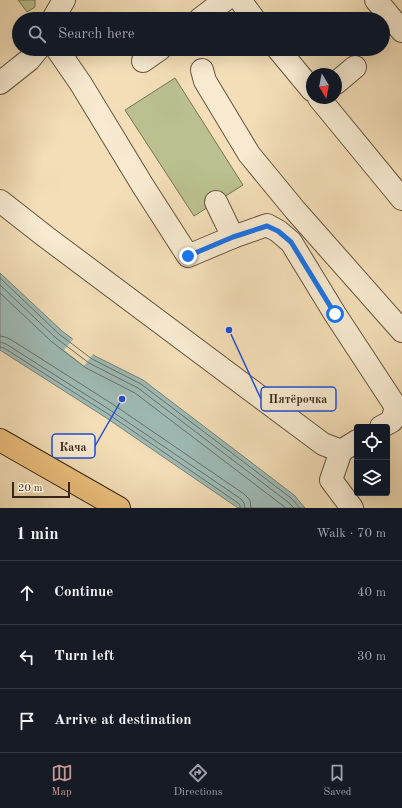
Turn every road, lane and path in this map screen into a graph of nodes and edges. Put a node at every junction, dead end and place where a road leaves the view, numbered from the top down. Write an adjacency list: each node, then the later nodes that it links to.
1 (64, 0): 5 (street)
2 (225, 0): 6 (street)
3 (240, 0): 7 (street)
4 (376, 0): 8 (street)
5 (57, 12)
6 (209, 12)
7 (249, 12)
8 (386, 12)
9 (390, 17): 10 (street)
10 (402, 31)
11 (32, 56): 17 (street)
12 (62, 56): 23 (street)
13 (284, 56): 18 (street)
14 (355, 67): 16 (street)
15 (202, 70): 24 (street)
16 (342, 78)
17 (0, 83)
18 (306, 83)
19 (324, 104): 20 (street)
20 (402, 199)
21 (0, 201): 27 (street)
22 (216, 202): 23 (street)
23 (233, 237): 25 (street)
24 (402, 331)
25 (386, 424)
26 (0, 440): 28 (highway)
27 (349, 446): 29 (street)
28 (119, 508)
29 (352, 508)

